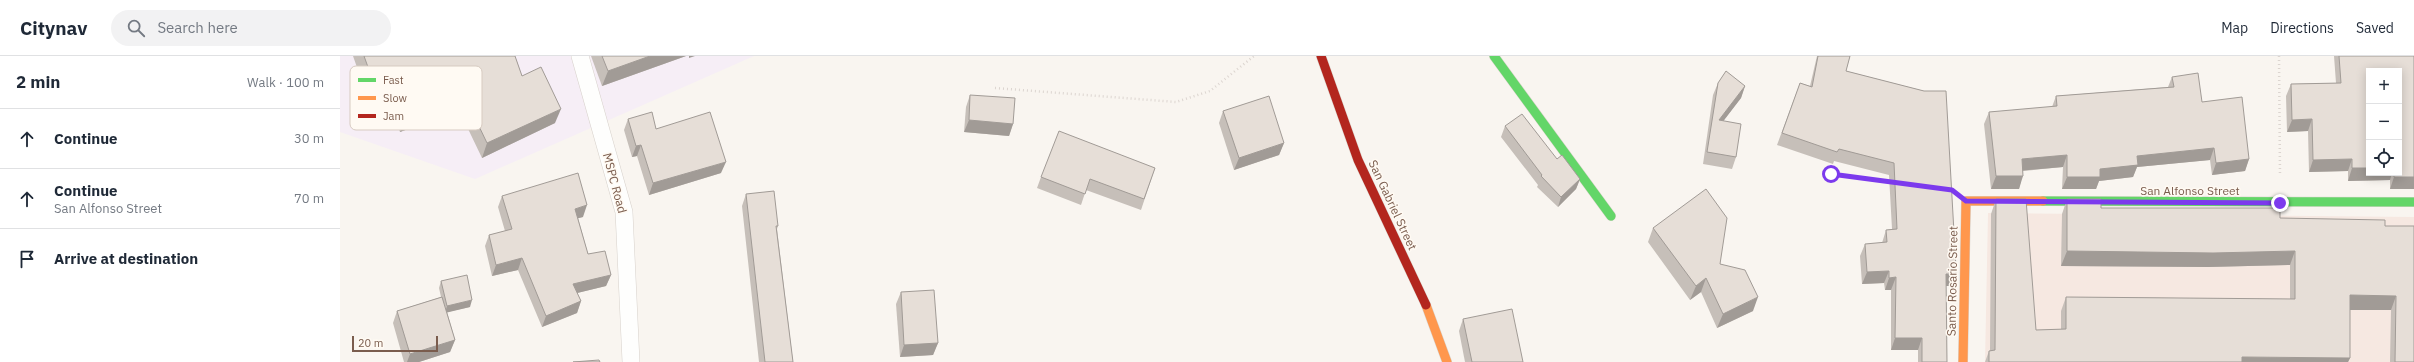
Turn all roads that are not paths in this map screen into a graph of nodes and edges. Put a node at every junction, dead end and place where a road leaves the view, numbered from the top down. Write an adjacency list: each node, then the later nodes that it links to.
1 (580, 56): 7 (lane, MSPC Road)
2 (1321, 56): 8 (street, San Gabriel Street)
3 (1494, 56): 6 (street)
4 (1966, 201): 5 (street, San Alfonso Street); 9 (street, Santo Rosario Street)
5 (2414, 202)
6 (1611, 216)
7 (631, 362)
8 (1447, 362)
9 (1963, 362)

